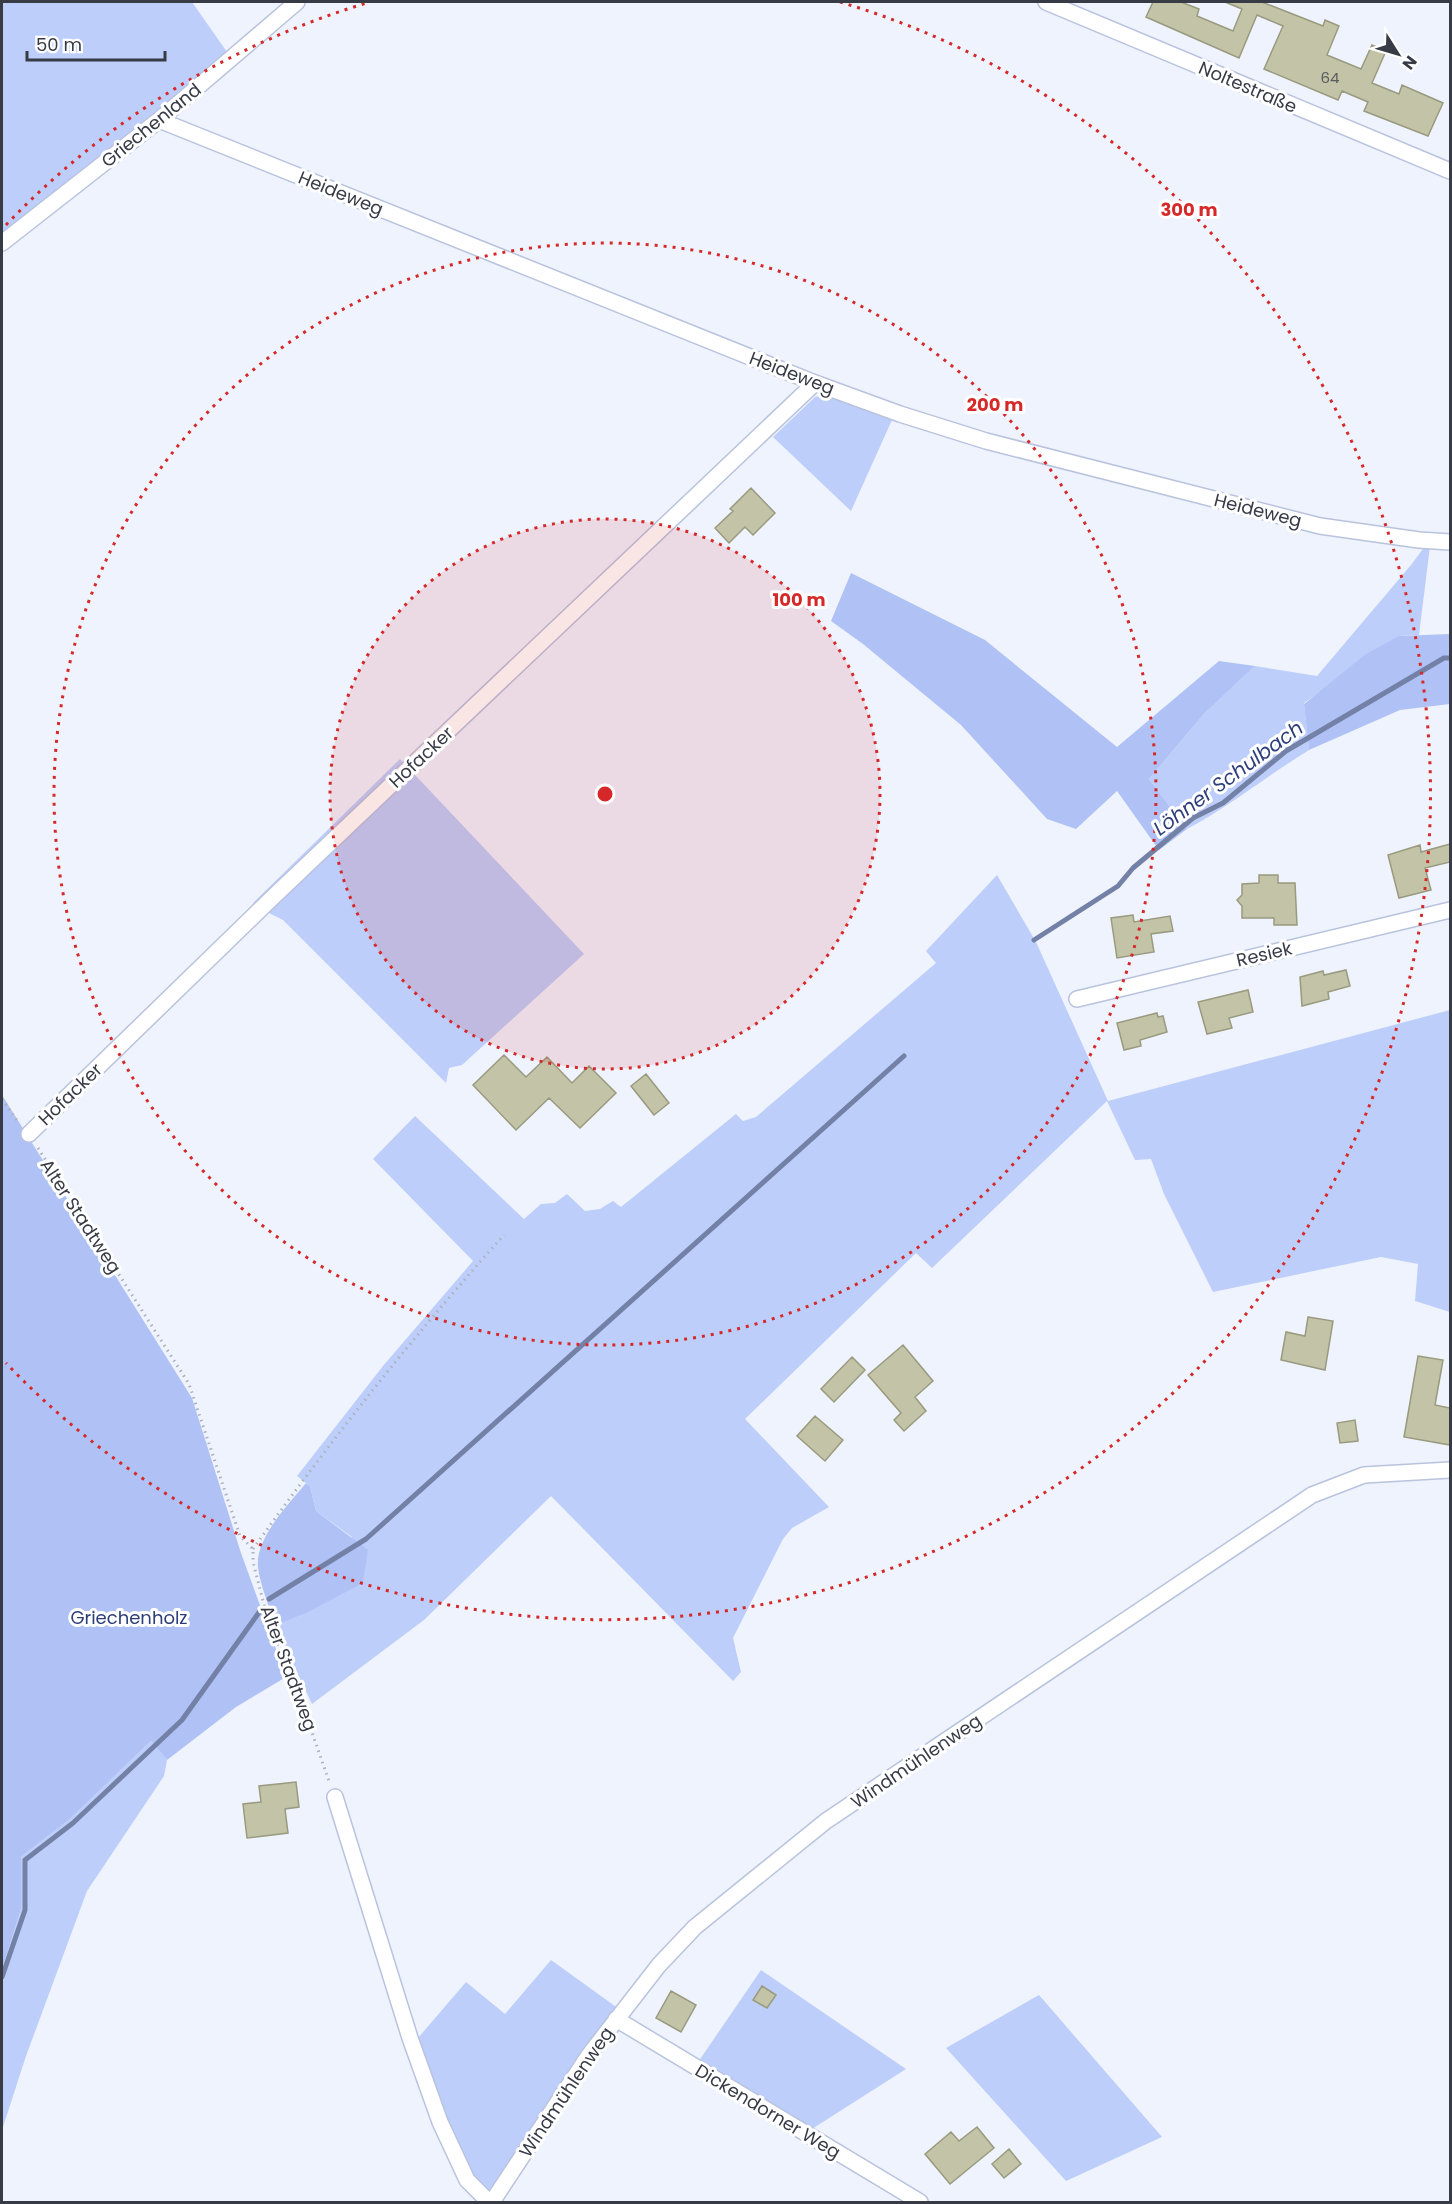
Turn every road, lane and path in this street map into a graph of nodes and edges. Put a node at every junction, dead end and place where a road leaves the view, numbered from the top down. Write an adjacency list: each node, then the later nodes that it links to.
1 (297, 2): 3 (street, Griechenland)
2 (1046, 2): 4 (street, Noltestraße)
3 (159, 120): 5 (street, Griechenland); 6 (street, Heideweg)
4 (1450, 171)
5 (2, 243)
6 (815, 383): 7 (street, Heideweg); 11 (street, Hofacker)
7 (1450, 542)
8 (1450, 910): 9 (street, Resiek)
9 (1077, 999)
10 (2, 1099): 11 (path, Alter Stadtweg)
11 (29, 1134): 14 (path, Alter Stadtweg)
12 (504, 1235): 14 (path)
13 (1450, 1470): 16 (street, Windmühlenweg)
14 (253, 1549): 15 (path, Alter Stadtweg)
15 (335, 1797): 17 (street)
16 (616, 2019): 17 (street, Windmühlenweg); 18 (street, Dickendorner Weg)
17 (490, 2202)
18 (920, 2202)

